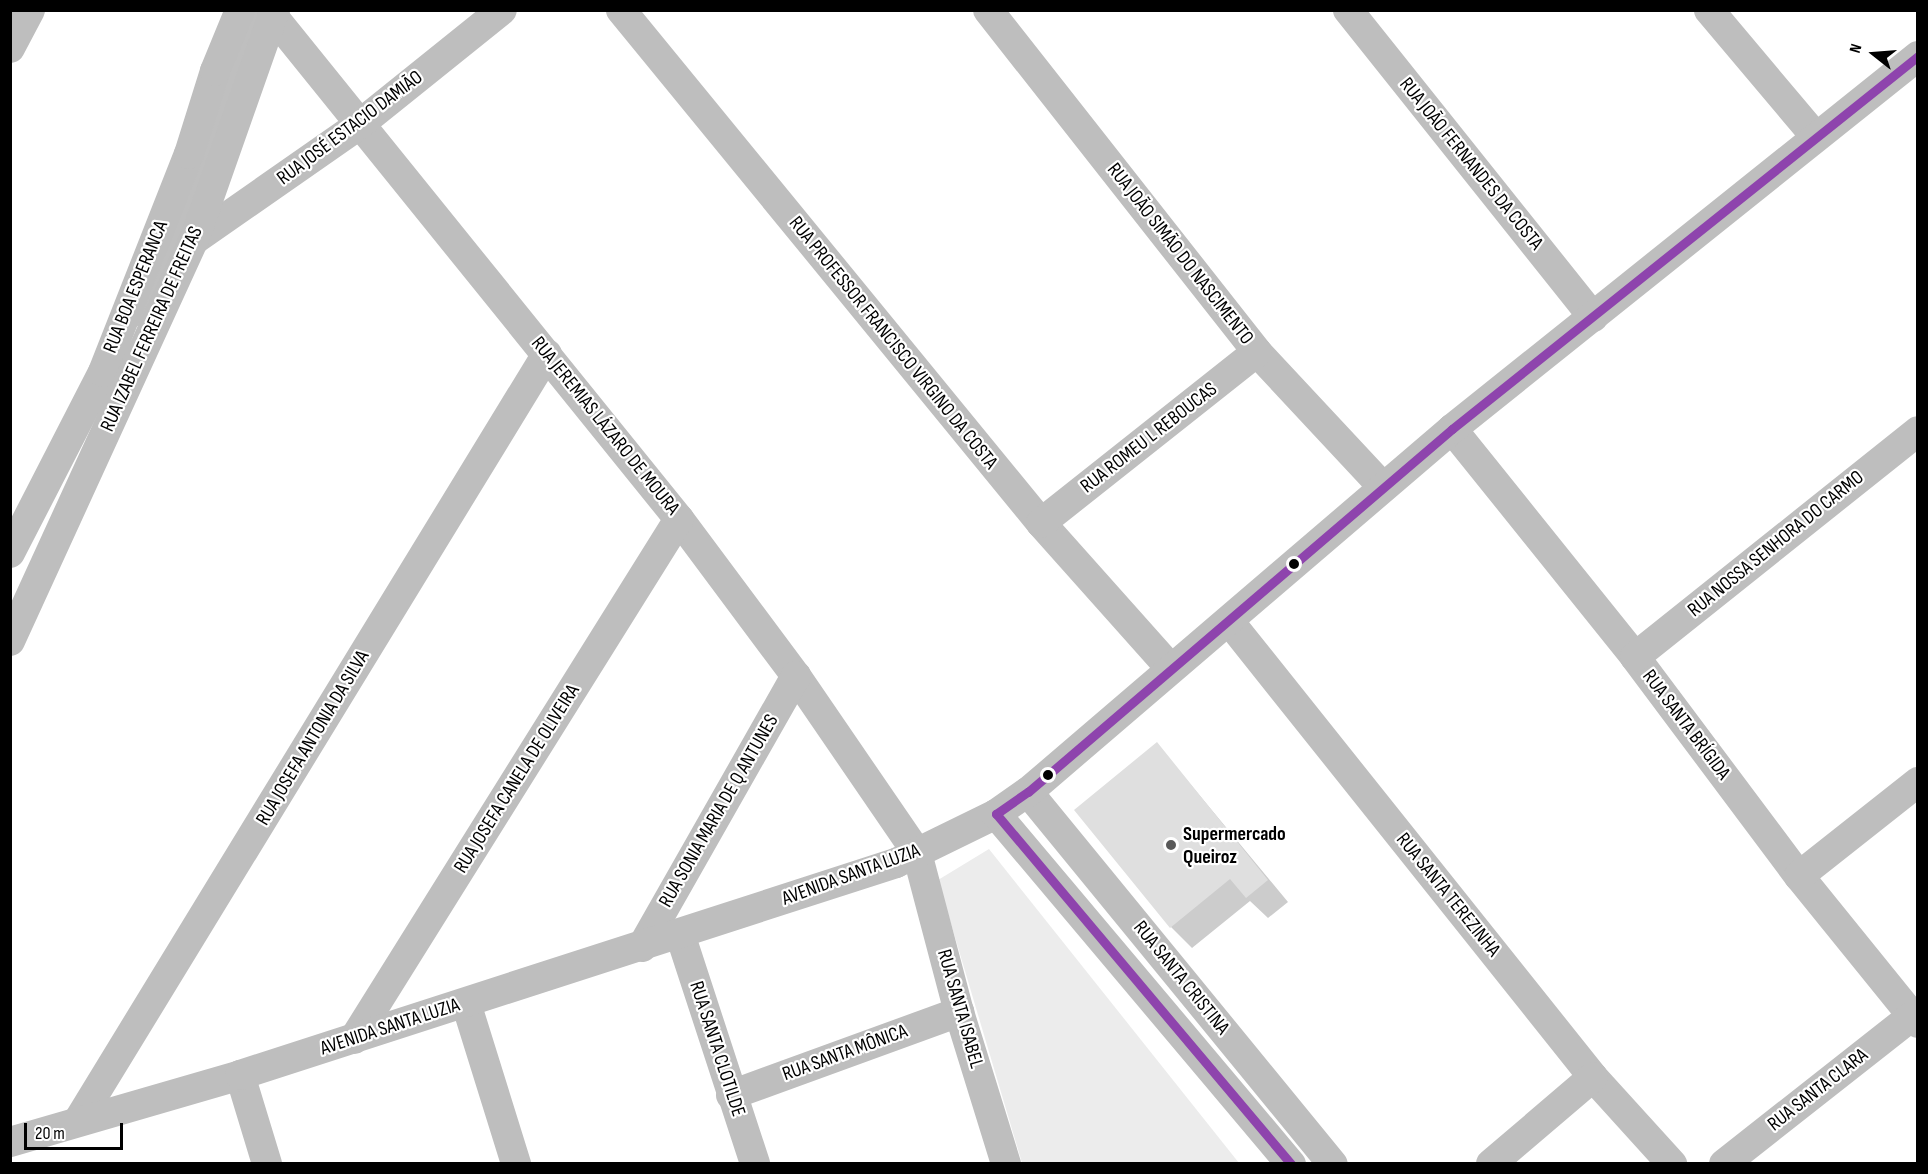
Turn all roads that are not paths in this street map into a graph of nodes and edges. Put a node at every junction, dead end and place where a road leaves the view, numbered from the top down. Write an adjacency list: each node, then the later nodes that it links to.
1 (30, 10): 9 (street)
2 (240, 10): 22 (street, RUA BOA ESPERANCA)
3 (502, 10): 11 (street, RUA JOSÉ ESTACIO DAMIÃO)
4 (621, 10): 21 (street, RUA PROFESSOR FRANCISCO VIRGINO DA COSTA)
5 (988, 10): 15 (street, RUA JOÃO SIMÃO DO NASCIMENTO)
6 (1348, 10): 14 (street, RUA JOÃO FERNANDES DA COSTA)
7 (1709, 10): 12 (street)
8 (274, 13): 11 (street, RUA JEREMIAS LÁZARO DE MOURA); 13 (street, RUA IZABEL FERREIRA DE FREITAS)
9 (10, 48)
10 (1917, 56): 12 (street, AVENIDA SANTA LUZIA)
11 (360, 124): 13 (street, RUA JOSÉ ESTACIO DAMIÃO); 16 (street, RUA JEREMIAS LÁZARO DE MOURA)
12 (1815, 136): 14 (street, AVENIDA SANTA LUZIA)
13 (194, 240): 24 (street, RUA IZABEL FERREIRA DE FREITAS)
14 (1593, 317): 17 (street, AVENIDA SANTA LUZIA)
15 (1257, 352): 19 (street, RUA JOÃO SIMÃO DO NASCIMENTO); 21 (street, RUA ROMEU L REBOUCAS)
16 (547, 354): 20 (street, RUA JEREMIAS LÁZARO DE MOURA); 42 (street, RUA JOSEFA ANTONIA DA SILVA)
17 (1452, 429): 19 (street, AVENIDA SANTA LUZIA); 25 (street, RUA SANTA BRÍGIDA)
18 (1917, 431): 25 (street, RUA NOSSA SENHORA DO CARMO)
19 (1383, 488): 23 (street, AVENIDA SANTA LUZIA)
20 (680, 519): 27 (street, RUA JEREMIAS LÁZARO DE MOURA); 38 (street, RUA JOSEFA CANELA DE OLIVEIRA)
21 (1041, 523): 26 (street, RUA PROFESSOR FRANCISCO VIRGINO DA COSTA)
22 (10, 554)
23 (1229, 621): 26 (street, AVENIDA SANTA LUZIA); 40 (street, RUA SANTA TEREZINHA)
24 (10, 641)
25 (1635, 657): 32 (street, RUA SANTA BRÍGIDA)
26 (1171, 669): 29 (street, AVENIDA SANTA LUZIA)
27 (796, 676): 31 (street, RUA JEREMIAS LÁZARO DE MOURA); 34 (street, RUA SONIA MARIA DE Q ANTUNES)
28 (1917, 782): 32 (street)
29 (1028, 792): 30 (street, AVENIDA SANTA LUZIA); 51 (street, RUA SANTA CRISTINA)
30 (996, 814): 31 (street, AVENIDA SANTA LUZIA); 43 (street, RUA SANTA CRISTINA)
31 (917, 853): 33 (street, AVENIDA SANTA LUZIA); 36 (street, RUA SANTA ISABEL)
32 (1799, 876): 37 (street, RUA SANTA BRÍGIDA)
33 (680, 934): 34 (street, AVENIDA SANTA LUZIA); 41 (street, RUA SANTA CLOTILDE)
34 (642, 947): 35 (street, AVENIDA SANTA LUZIA)
35 (466, 1003): 38 (street, AVENIDA SANTA LUZIA); 46 (street)
36 (959, 1012): 41 (street, RUA SANTA MÔNICA); 48 (street, RUA SANTA ISABEL)
37 (1915, 1020): 54 (street, RUA SANTA CLARA)
38 (354, 1039): 39 (street, AVENIDA SANTA LUZIA)
39 (240, 1075): 42 (street, AVENIDA SANTA LUZIA); 45 (street)
40 (1593, 1077): 52 (street); 53 (street, RUA SANTA TEREZINHA)
41 (731, 1095): 47 (street, RUA SANTA CLOTILDE)
42 (78, 1121): 44 (street, AVENIDA SANTA LUZIA)
43 (1260, 1123): 49 (street); 50 (street, RUA SANTA CRISTINA)
44 (13, 1149)
45 (267, 1164)
46 (516, 1164)
47 (755, 1164)
48 (1006, 1164)
49 (1270, 1164)
50 (1291, 1164)
51 (1333, 1164)
52 (1491, 1164)
53 (1672, 1164)
54 (1724, 1164)

